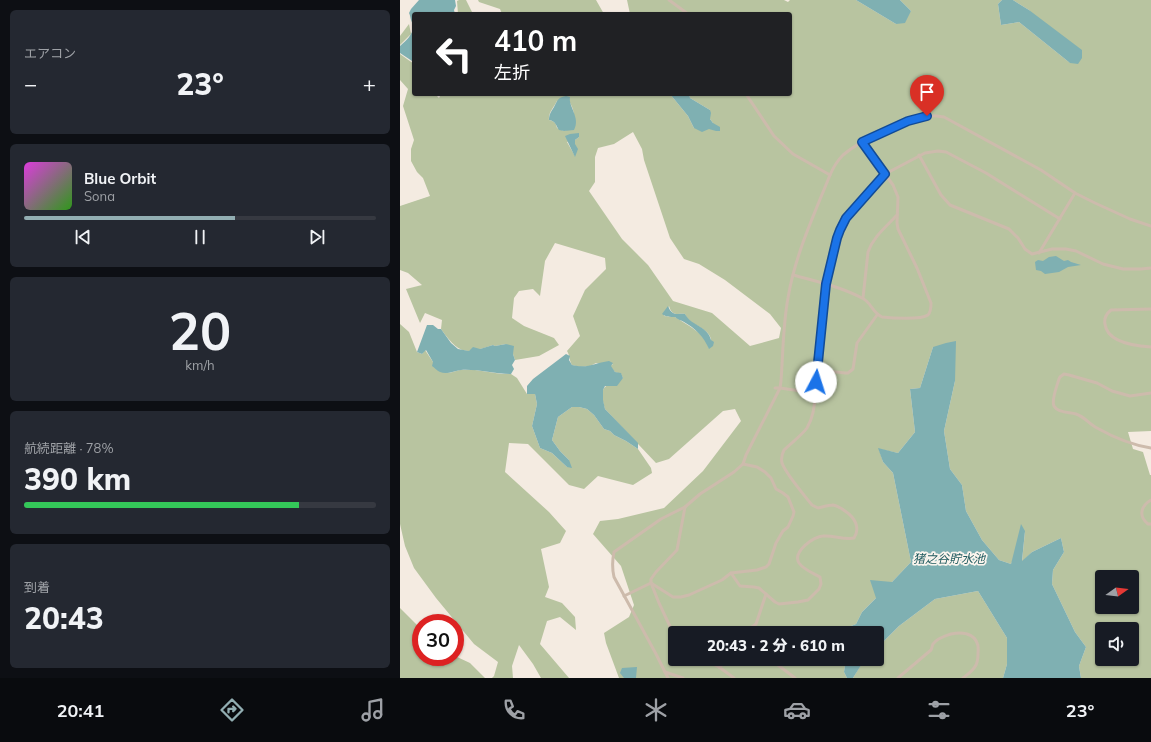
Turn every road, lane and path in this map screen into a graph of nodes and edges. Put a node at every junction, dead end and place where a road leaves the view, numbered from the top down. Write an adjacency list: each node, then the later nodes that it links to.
1 (669, 0): 2 (street)
2 (685, 12)
3 (747, 96): 7 (street)
4 (862, 142): 6 (street); 7 (street); 8 (street)
5 (919, 155): 6 (street); 10 (street); 12 (street)
6 (885, 174): 9 (street); 15 (street)
7 (830, 175): 14 (street)
8 (1075, 193): 10 (street); 11 (street)
9 (897, 216): 16 (street); 18 (street)
10 (1060, 218): 12 (street)
11 (1151, 226)
12 (1039, 253): 13 (street)
13 (1151, 268)
14 (793, 275): 15 (street); 22 (street)
15 (826, 284): 16 (street); 20 (street)
16 (863, 298): 18 (street)
17 (1151, 309): 19 (street)
18 (877, 315): 20 (street)
19 (1151, 346)
20 (816, 370): 24 (street)
21 (775, 388): 22 (street)
22 (780, 388): 24 (street); 26 (street)
23 (1151, 393): 25 (street)
24 (815, 394): 32 (street)
25 (1151, 448)
26 (743, 464): 28 (street); 30 (street)
27 (1151, 500): 29 (street)
28 (685, 507): 31 (street); 33 (street)
29 (1151, 524)
30 (731, 573): 31 (street); 32 (street)
31 (651, 583): 33 (street); 34 (street)
32 (766, 594): 35 (street)
33 (624, 596): 38 (street)
34 (670, 626)
35 (753, 626)
36 (779, 666): 42 (street)
37 (719, 667): 41 (street)
38 (665, 672): 39 (street); 40 (street)
39 (668, 678)
40 (683, 678)
41 (734, 678)
42 (795, 678)
43 (898, 678): 44 (street)
44 (963, 678)

